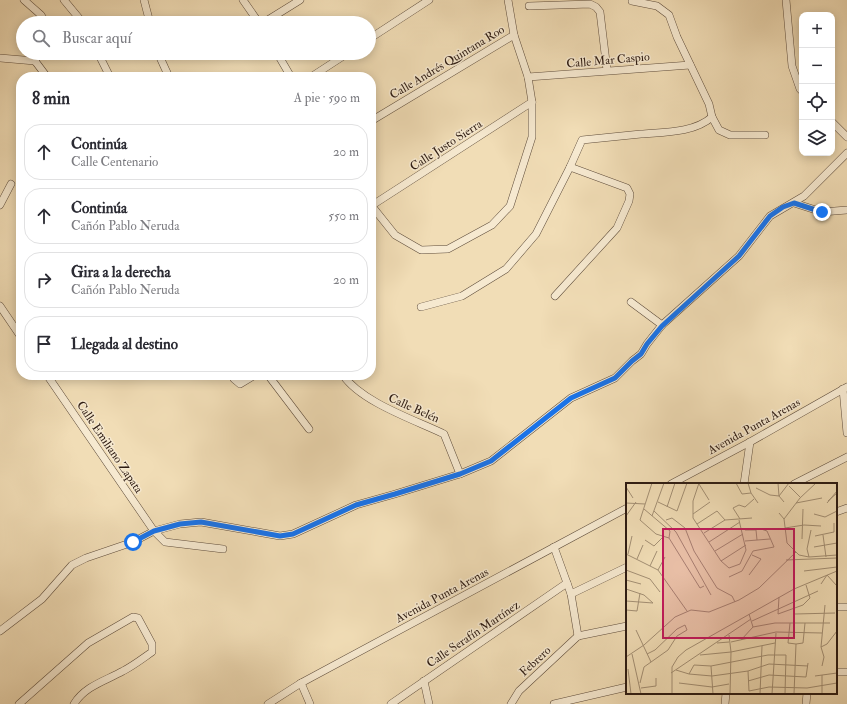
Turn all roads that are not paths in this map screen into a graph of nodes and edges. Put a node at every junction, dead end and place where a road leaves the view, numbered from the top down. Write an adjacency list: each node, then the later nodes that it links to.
1 (24, 0): 11 (street)
2 (64, 0): 12 (street)
3 (144, 0): 13 (street)
4 (244, 0): 14 (street)
5 (300, 0): 15 (street)
6 (429, 0): 16 (street)
7 (508, 0): 17 (street)
8 (786, 0): 34 (street)
9 (632, 1): 26 (street)
10 (529, 6): 27 (street)
11 (42, 16)
12 (77, 16)
13 (148, 16)
14 (254, 16)
15 (274, 16)
16 (376, 34)
17 (514, 35): 33 (street); 37 (street, Calle Andrés Quintana Roo)
18 (0, 58): 19 (street)
19 (16, 59)
20 (23, 60): 25 (street)
21 (102, 60): 29 (street)
22 (161, 60): 30 (street)
23 (281, 60): 31 (street)
24 (337, 60): 32 (street)
25 (35, 61): 28 (street)
26 (690, 64): 27 (street, Calle Mar Caspio); 36 (street)
27 (607, 70): 33 (street, Calle Mar Caspio)
28 (43, 72)
29 (108, 72)
30 (167, 72)
31 (288, 72)
32 (319, 72)
33 (528, 77): 35 (street)
34 (799, 86)
35 (532, 102): 44 (street, Calle Justo Sierra); 48 (street)
36 (712, 117): 39 (street); 42 (street)
37 (376, 118)
38 (835, 125): 40 (street)
39 (765, 135)
40 (847, 137)
41 (847, 153): 45 (street)
42 (570, 167): 49 (street); 52 (street)
43 (11, 184): 46 (street)
44 (376, 202)
45 (794, 203): 47 (street); 53 (street)
46 (0, 205)
47 (847, 210)
48 (376, 211)
49 (555, 296)
50 (631, 302): 53 (street)
51 (0, 306): 54 (street)
52 (421, 307)
53 (662, 326): 65 (street)
54 (16, 330)
55 (50, 380): 72 (street, Calle Emiliano Zapata)
56 (235, 380): 57 (street)
57 (247, 380)
58 (272, 380): 61 (street)
59 (346, 380): 65 (street, Calle Belén)
60 (845, 388): 62 (street); 63 (street, Avenida Punta Arenas)
61 (309, 429)
62 (847, 433)
63 (750, 442): 66 (street, Avenida Punta Arenas); 67 (street)
64 (847, 457): 68 (street)
65 (460, 474): 72 (street)
66 (674, 483)
67 (744, 483)
68 (796, 483)
69 (847, 508): 71 (street)
70 (626, 509): 73 (street, Avenida Punta Arenas)
71 (837, 512)
72 (154, 531): 74 (street, Calle Emiliano Zapata); 79 (street)
73 (554, 547): 76 (street); 82 (street, Avenida Punta Arenas)
74 (223, 549)
75 (626, 567): 77 (street)
76 (567, 583): 77 (street); 81 (street, Calle Serafín Martínez)
77 (571, 594): 80 (street)
78 (626, 626): 80 (street)
79 (0, 631)
80 (578, 636): 92 (street, Febrero)
81 (424, 681): 90 (street, Calle Serafín Martínez); 91 (street)
82 (301, 683): 88 (street, Avenida Punta Arenas); 89 (street)
83 (626, 687): 93 (street)
84 (726, 694): 94 (street)
85 (807, 694): 95 (street)
86 (19, 704): 87 (street)
87 (74, 704)
88 (268, 704)
89 (310, 704)
90 (391, 704)
91 (429, 704)
92 (511, 704)
93 (554, 704)
94 (725, 704)
95 (806, 704)

